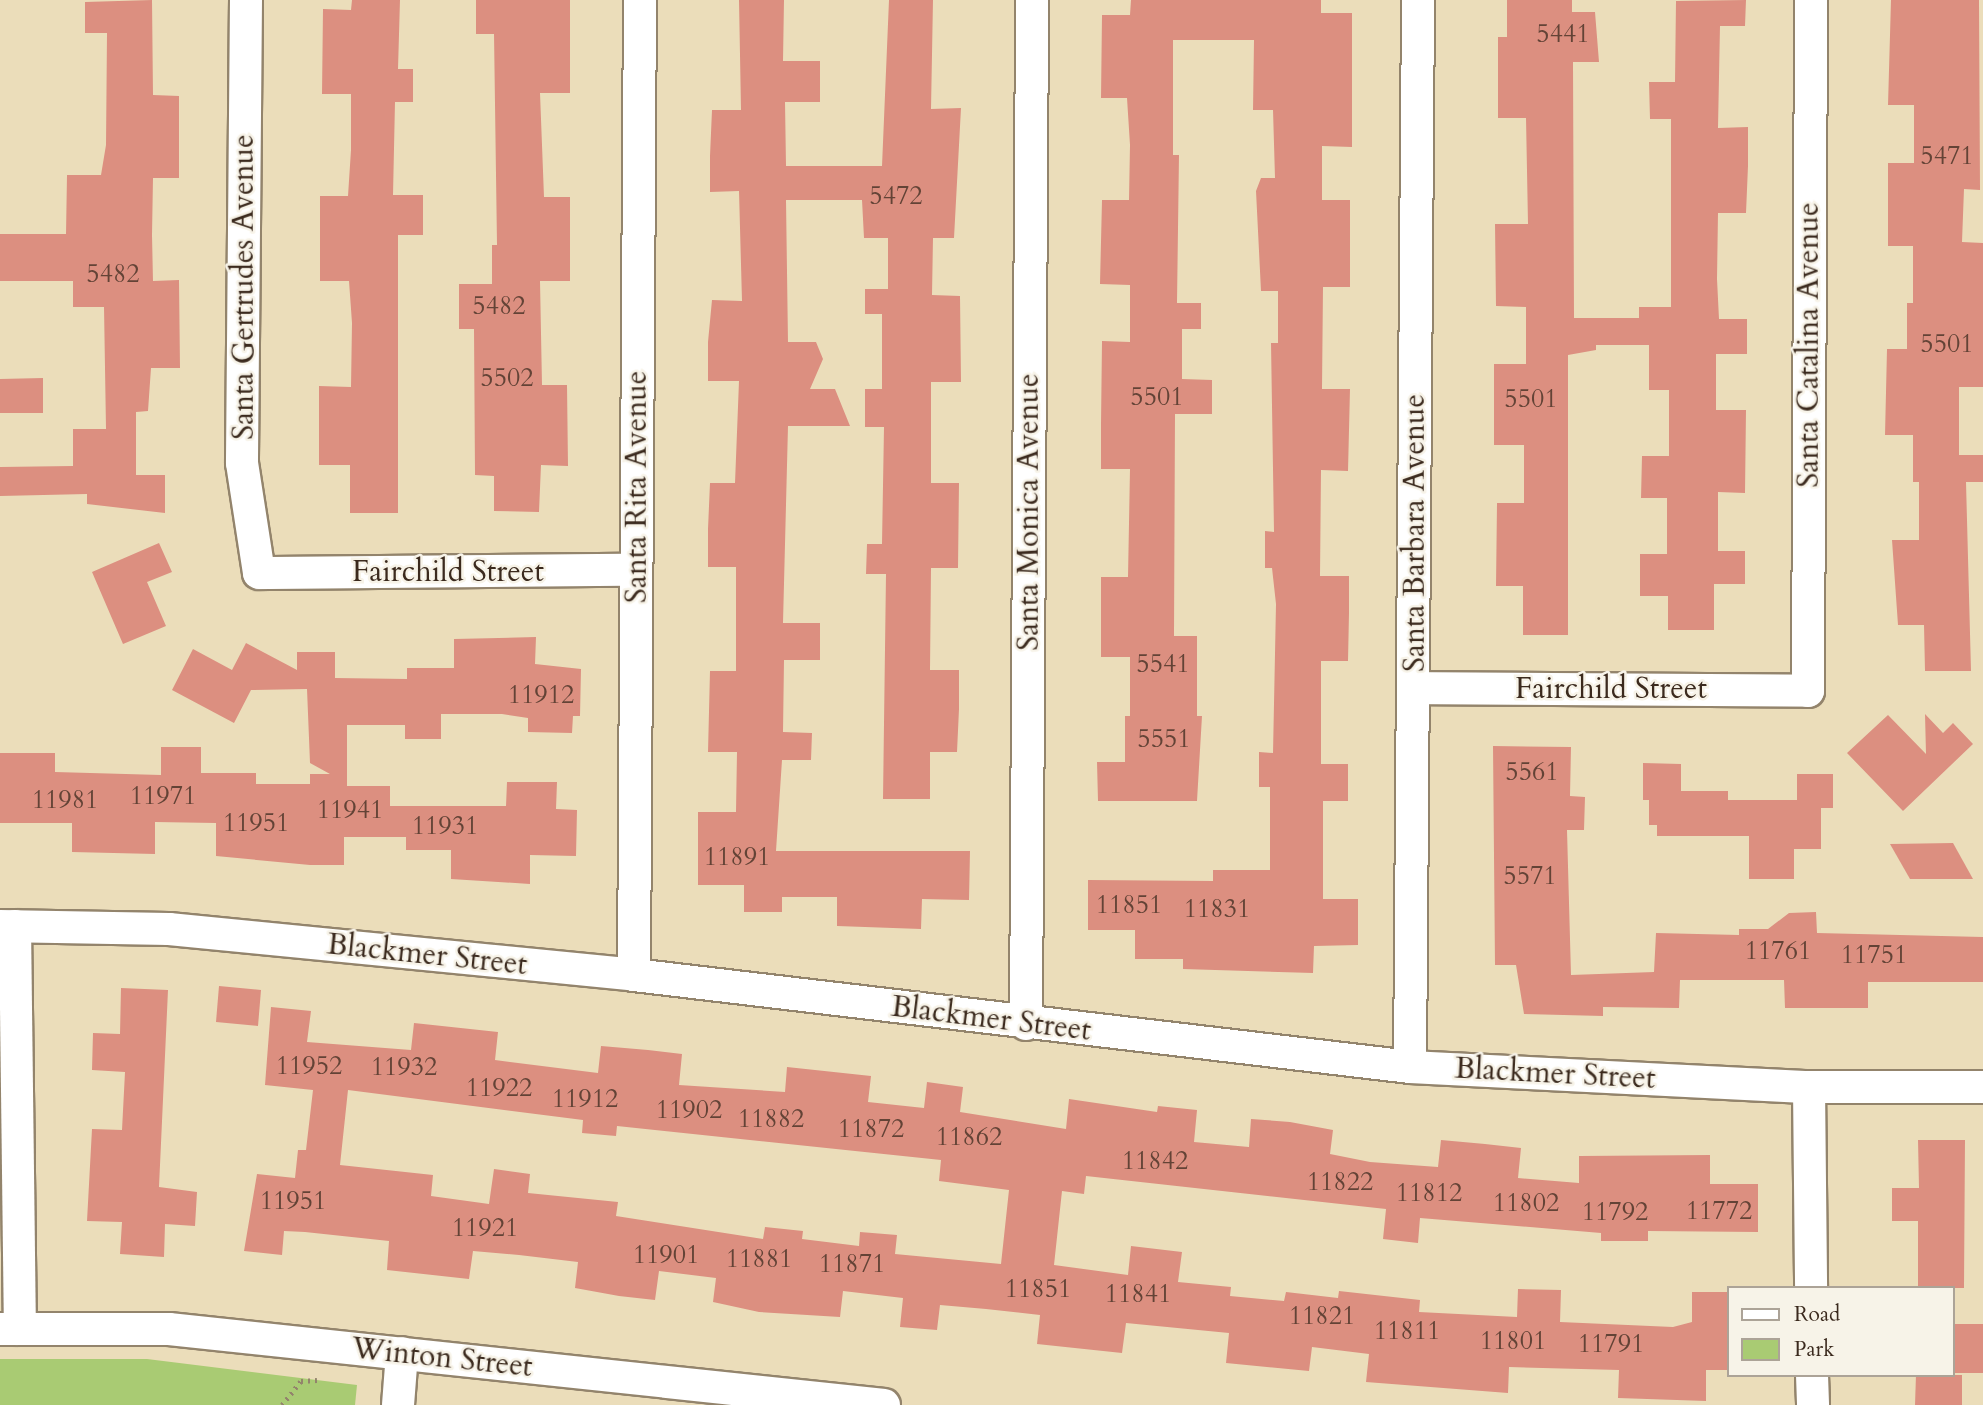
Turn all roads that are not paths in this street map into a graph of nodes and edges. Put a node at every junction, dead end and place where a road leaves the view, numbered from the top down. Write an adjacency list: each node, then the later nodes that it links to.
1 (246, 0): 7 (street, Santa Gertrudes Avenue)
2 (640, 0): 6 (street, Santa Rita Avenue)
3 (1032, 0): 12 (street, Santa Monica Avenue)
4 (1418, 0): 8 (street, Santa Barbara Avenue)
5 (1811, 0): 9 (street, Santa Catalina Avenue)
6 (636, 570): 7 (street, Fairchild Street); 11 (street, Santa Rita Avenue)
7 (259, 573)
8 (1414, 688): 9 (street, Fairchild Street); 13 (street, Santa Barbara Avenue)
9 (1808, 691)
10 (8, 926): 11 (street, Blackmer Street); 17 (street)
11 (634, 975): 12 (street, Blackmer Street)
12 (1026, 1024): 13 (street, Blackmer Street)
13 (1410, 1067): 14 (street, Blackmer Street)
14 (1809, 1087): 15 (street, Blackmer Street); 16 (street)
15 (1983, 1087)
16 (1811, 1286)
17 (10, 1329): 18 (street, Winton Street)
18 (402, 1353): 20 (street); 21 (street, Winton Street)
19 (1812, 1377): 22 (street)
20 (398, 1405)
21 (884, 1405)
22 (1813, 1405)

